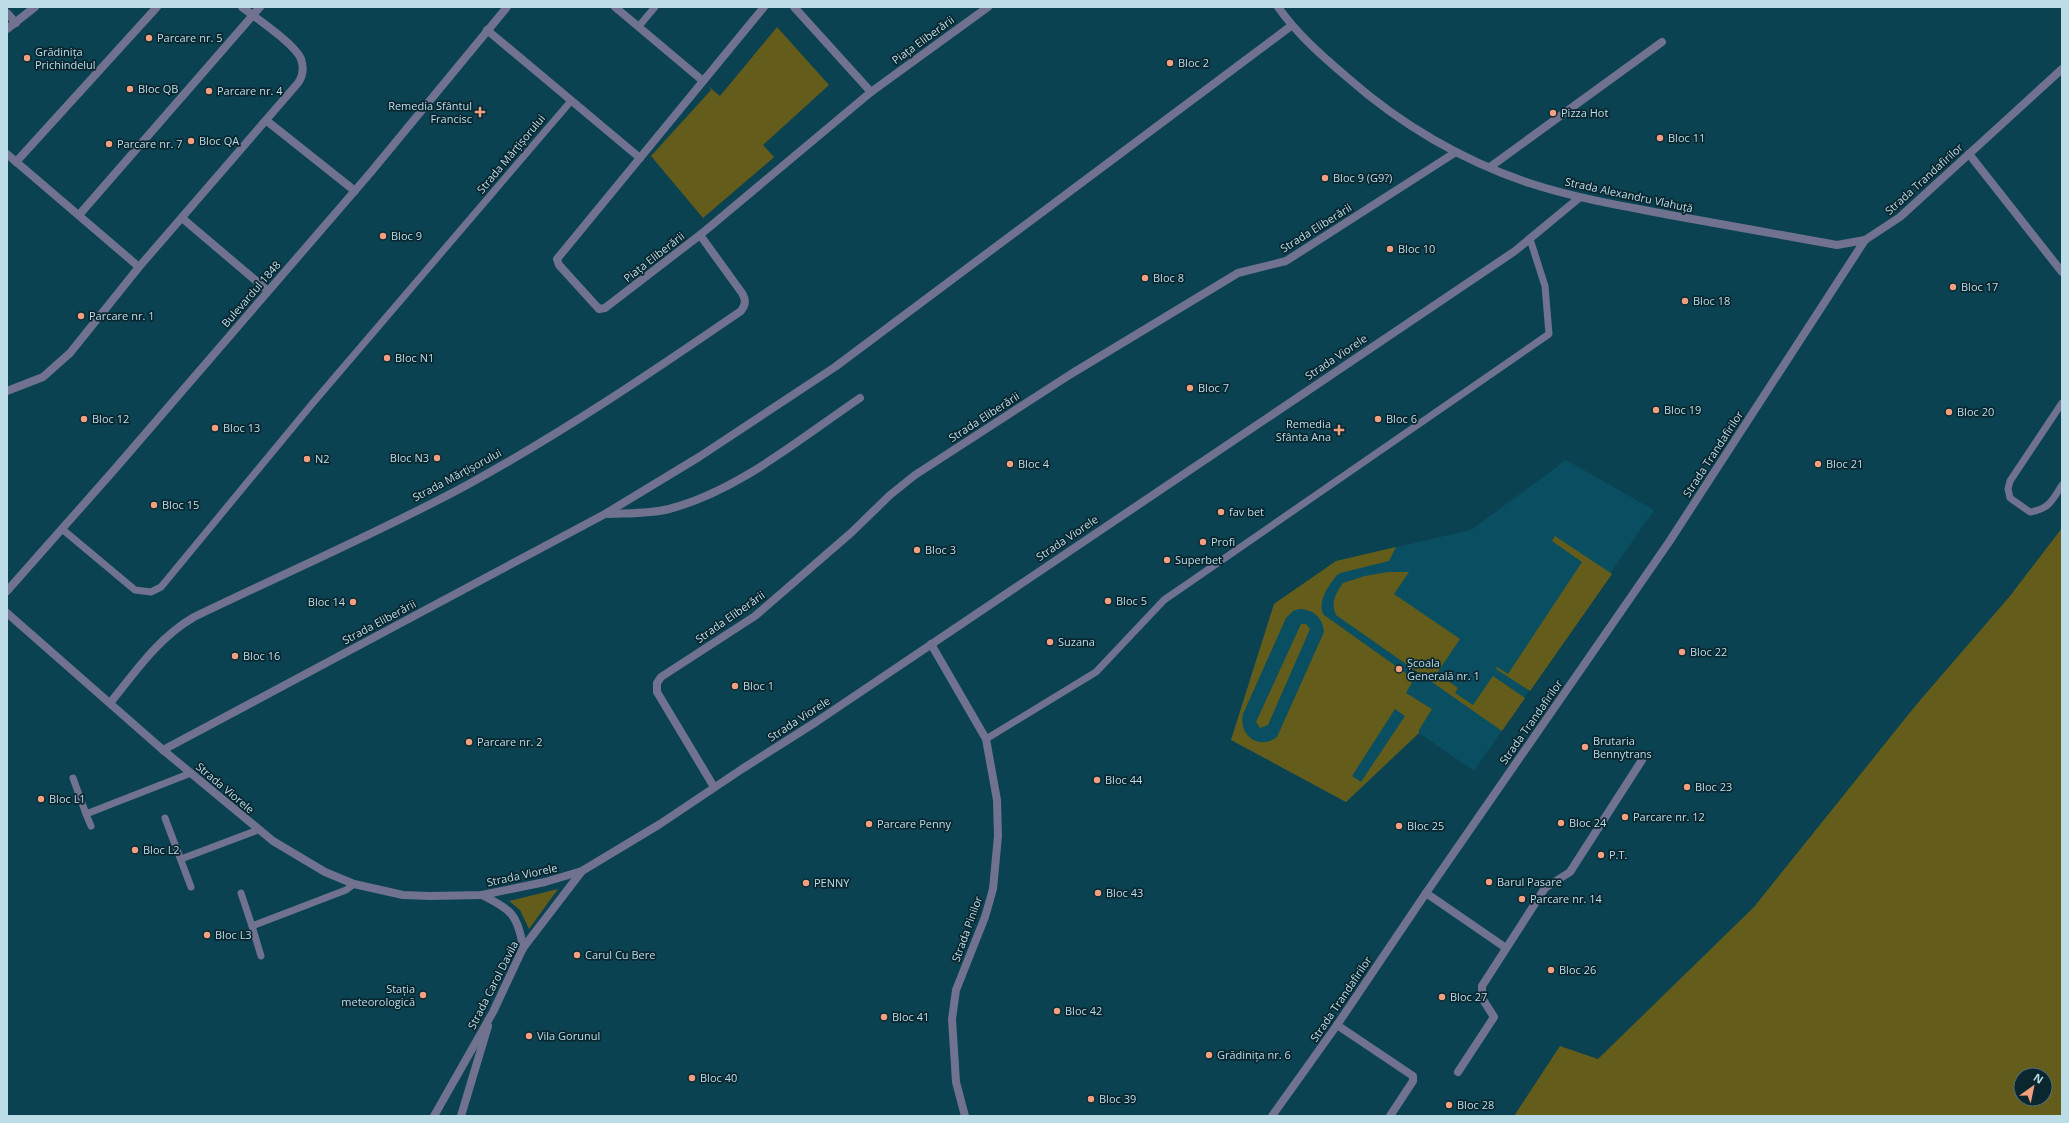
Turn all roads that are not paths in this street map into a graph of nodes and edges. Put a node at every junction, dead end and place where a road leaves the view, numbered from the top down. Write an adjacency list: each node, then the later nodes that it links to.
1 (35, 7): 14 (street)
2 (157, 7): 29 (street)
3 (242, 7): 13 (street)
4 (260, 7): 13 (street)
5 (506, 7): 18 (street, Bulevardul 1848)
6 (615, 7): 15 (street)
7 (655, 7): 15 (lane)
8 (764, 7): 21 (street, Piața Eliberării)
9 (794, 7): 22 (street)
10 (988, 7): 22 (street, Piața Eliberării)
11 (1278, 7): 16 (street, Strada Alexandru Vlahuță)
12 (7, 13): 14 (street)
13 (253, 16): 24 (street); 33 (street)
14 (16, 23): 17 (street)
15 (639, 26): 21 (street)
16 (1291, 26): 25 (street, Strada Alexandru Vlahuță); 45 (street, Strada Eliberării)
17 (7, 29)
18 (487, 30): 23 (street); 31 (street, Bulevardul 1848)
19 (1662, 42): 30 (street)
20 (2062, 69): 27 (street, Strada Trandafirilor)
21 (703, 81): 28 (street, Piața Eliberării)
22 (871, 92): 35 (street, Piața Eliberării)
23 (571, 101): 28 (street); 46 (lane, Strada Mărțișorului)
24 (268, 121): 31 (street); 34 (street)
25 (1456, 152): 30 (street, Strada Alexandru Vlahuță); 56 (street, Strada Eliberării)
26 (7, 154): 29 (street)
27 (1969, 154): 37 (street, Strada Trandafirilor); 39 (street)
28 (640, 158): 35 (street, Piața Eliberării)
29 (16, 162): 33 (street)
30 (1490, 167): 32 (street, Strada Alexandru Vlahuță)
31 (355, 191): 40 (street, Bulevardul 1848)
32 (1579, 198): 36 (street, Strada Viorele); 37 (street, Strada Alexandru Vlahuță)
33 (79, 215): 38 (street)
34 (182, 218): 38 (street); 40 (street)
35 (700, 235): 50 (street, Strada Mărțișorului)
36 (1530, 239): 49 (street, Strada Viorele); 51 (lane)
37 (1865, 240): 66 (street, Strada Trandafirilor)
38 (139, 267): 41 (street)
39 (2062, 272)
40 (268, 291): 46 (street, Bulevardul 1848)
41 (7, 391)
42 (860, 398): 45 (street, Strada Eliberării)
43 (2062, 403): 44 (lane)
44 (2062, 485)
45 (605, 514): 52 (street, Strada Eliberării)
46 (62, 529): 47 (street, Bulevardul 1848)
47 (7, 591)
48 (7, 613): 50 (street, Strada Viorele)
49 (930, 644): 51 (street, Strada Pinilor); 56 (street, Strada Viorele)
50 (110, 703): 52 (street, Strada Viorele)
51 (986, 739): 77 (street, Strada Pinilor)
52 (163, 750): 54 (street, Strada Viorele)
53 (1642, 760): 70 (street)
54 (191, 773): 57 (lane); 60 (street, Strada Viorele)
55 (73, 778): 57 (lane)
56 (714, 788): 62 (street, Strada Viorele)
57 (86, 814): 59 (lane)
58 (165, 818): 61 (lane)
59 (91, 826)
60 (258, 830): 61 (lane); 63 (street, Strada Viorele)
61 (181, 859): 64 (lane)
62 (582, 871): 67 (street, Strada Viorele); 69 (street, Strada Carol Davila)
63 (354, 884): 67 (street, Strada Viorele); 68 (lane)
64 (191, 887)
65 (241, 893): 68 (lane)
66 (1426, 893): 70 (street); 73 (street, Strada Trandafirilor)
67 (482, 894): 69 (street)
68 (252, 926): 71 (lane)
69 (523, 948): 72 (street, Strada Carol Davila)
70 (1506, 948): 74 (street)
71 (261, 956)
72 (493, 1012): 75 (street, Strada Carol Davila); 76 (street)
73 (1337, 1025): 78 (street, Strada Trandafirilor); 79 (street)
74 (1458, 1072)
75 (434, 1116)
76 (461, 1116)
77 (964, 1116)
78 (1272, 1116)
79 (1390, 1116)

